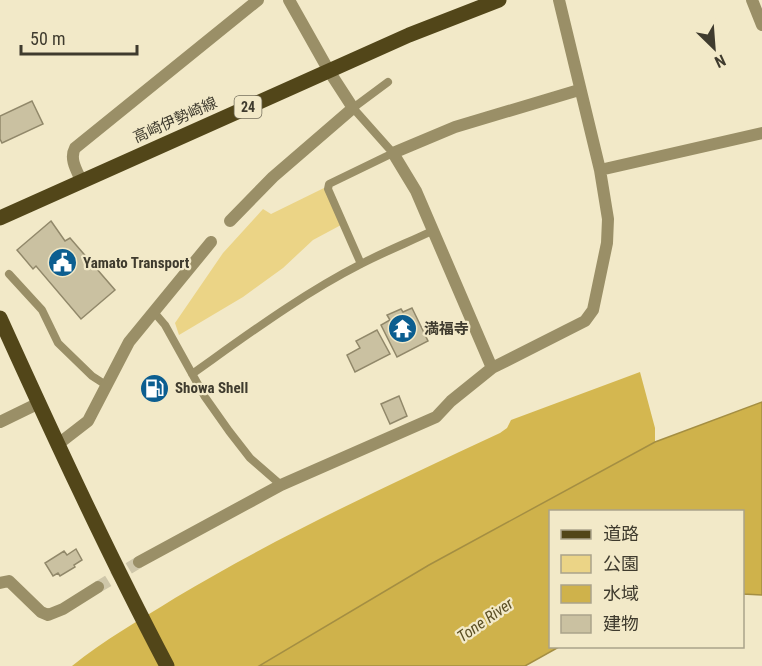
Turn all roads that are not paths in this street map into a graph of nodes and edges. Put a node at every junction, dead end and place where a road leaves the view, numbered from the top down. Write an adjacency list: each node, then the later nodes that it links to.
1 (258, 0): 14 (street)
2 (289, 0): 7 (street)
3 (499, 0): 7 (main road, 高崎伊勢崎線 / 24)
4 (559, 0): 9 (street)
5 (752, 0): 6 (street)
6 (762, 25)
7 (329, 71): 10 (street); 14 (main road, 高崎伊勢崎線 / 24)
8 (387, 82): 10 (lane)
9 (579, 90): 12 (street); 13 (street)
10 (353, 108): 12 (lane); 16 (street)
11 (762, 133): 13 (street)
12 (393, 153): 17 (street); 19 (lane)
13 (600, 170): 23 (street)
14 (82, 182): 15 (main road, 高崎伊勢崎線 / 24)
15 (0, 218)
16 (230, 221)
17 (432, 231): 19 (lane); 23 (street)
18 (211, 242): 21 (street)
19 (361, 264): 24 (lane)
20 (9, 274): 25 (lane)
21 (153, 311): 24 (lane); 25 (street)
22 (0, 318): 26 (main road)
23 (492, 368): 29 (street)
24 (192, 374): 29 (lane)
25 (106, 385): 28 (street)
26 (39, 403): 27 (street); 28 (main road)
27 (0, 422)
28 (57, 445): 33 (main road)
29 (281, 485): 30 (street)
30 (139, 562)
31 (0, 583): 32 (street)
32 (98, 587)
33 (167, 666)

